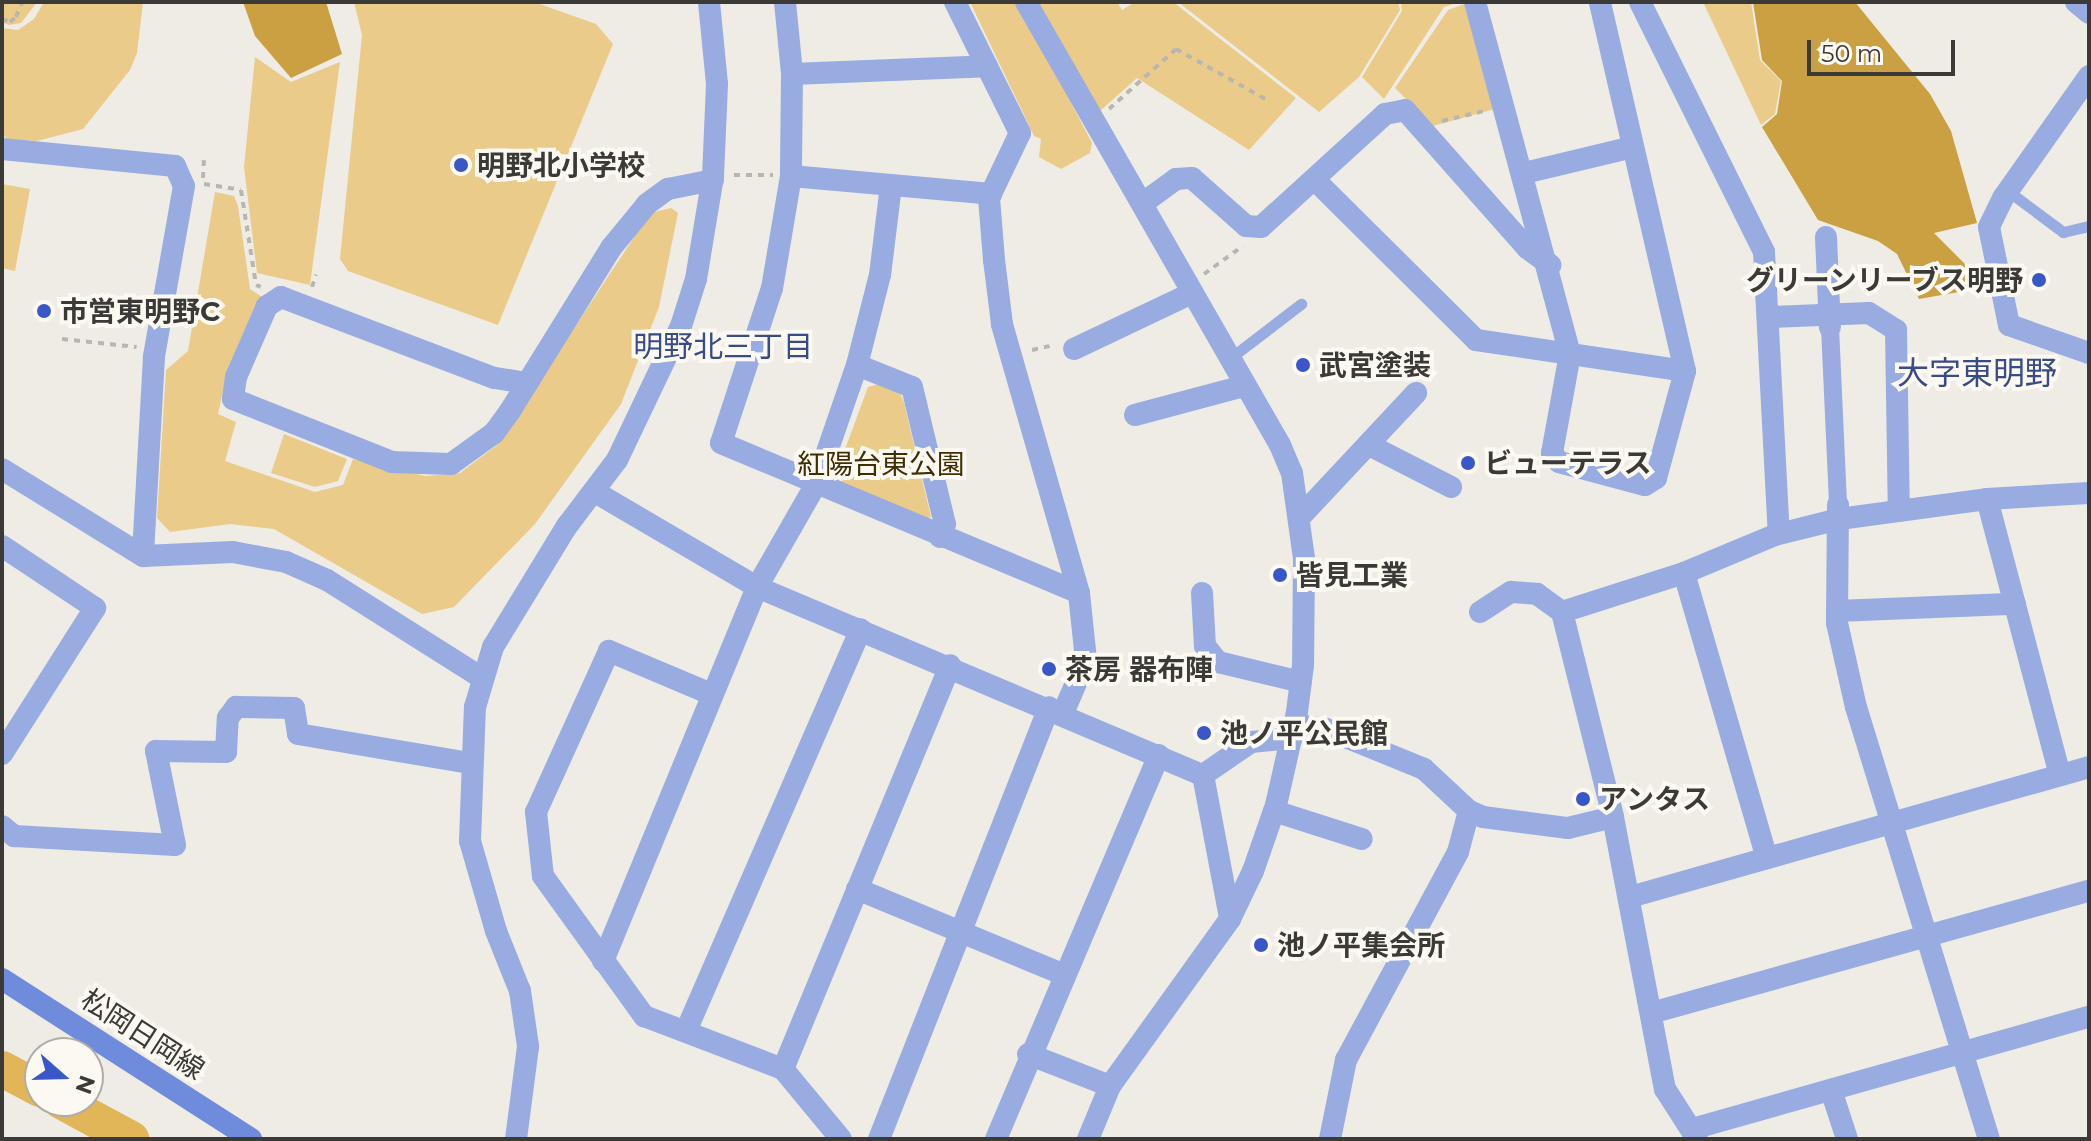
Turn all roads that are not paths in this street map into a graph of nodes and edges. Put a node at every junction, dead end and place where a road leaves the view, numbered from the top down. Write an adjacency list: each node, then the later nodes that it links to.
1 (709, 2): 17 (street)
2 (785, 2): 11 (street)
3 (955, 2): 10 (street)
4 (1026, 2): 22 (street)
5 (1475, 2): 15 (street)
6 (1600, 2): 13 (street)
7 (1640, 2): 28 (street)
8 (2076, 2): 9 (street)
9 (2089, 13)
10 (987, 66): 11 (street); 21 (street)
11 (792, 74): 16 (street)
12 (2089, 76): 20 (street)
13 (1633, 147): 15 (street); 35 (street)
14 (2, 149): 53 (street)
15 (1524, 173): 25 (street)
16 (791, 176): 19 (street); 42 (street)
17 (720, 178): 36 (street); 44 (street)
18 (1315, 180): 22 (street); 25 (street); 32 (street)
19 (891, 186): 21 (street); 34 (street)
20 (2008, 191): 23 (lane); 31 (street)
21 (991, 194): 56 (street)
22 (1143, 203): 26 (street)
23 (2089, 226)
24 (1826, 237): 29 (street)
25 (1550, 265): 32 (street)
26 (1189, 290): 30 (street); 33 (street)
27 (1301, 304): 33 (lane)
28 (1770, 317): 29 (street); 50 (street)
29 (1830, 320): 47 (street); 48 (street)
30 (1065, 346)
31 (2089, 353)
32 (1570, 354): 35 (street); 35 (street)
33 (1227, 360): 37 (street)
34 (857, 365): 42 (street); 51 (street)
35 (1685, 371)
36 (527, 383): 36 (street)
37 (1243, 386): 39 (street); 49 (street)
38 (1416, 393): 40 (street)
39 (1135, 415)
40 (1371, 446): 43 (street); 49 (street)
41 (2, 469): 53 (street)
42 (816, 484): 51 (street); 55 (street)
43 (1451, 487)
44 (595, 492): 55 (street); 64 (street)
45 (2089, 493): 46 (street)
46 (1987, 499): 47 (street); 58 (street)
47 (1899, 511): 48 (street)
48 (1839, 512): 50 (street); 59 (street)
49 (1300, 517): 65 (street)
50 (1779, 534): 54 (street)
51 (940, 537): 56 (street)
52 (2, 546): 69 (street)
53 (143, 556): 64 (street)
54 (1684, 573): 61 (street); 81 (street)
55 (757, 587): 62 (street); 66 (street)
56 (1079, 593): 67 (street)
57 (1202, 593): 65 (street)
58 (2015, 604): 59 (street); 74 (street)
59 (1837, 611): 78 (street)
60 (1480, 612): 61 (street)
61 (1562, 612): 77 (street)
62 (861, 629): 63 (street); 93 (street)
63 (950, 665): 67 (street); 82 (street)
64 (482, 678): 71 (street)
65 (1301, 682): 68 (street)
66 (711, 694): 88 (street); 88 (street)
67 (1056, 710): 70 (street); 86 (street)
68 (1293, 732): 73 (street); 75 (street); 76 (street)
69 (2, 754)
70 (1159, 755): 73 (street); 89 (street)
71 (470, 763): 79 (street); 101 (street)
72 (2089, 767): 74 (street)
73 (1203, 775): 85 (street)
74 (2060, 775): 78 (street)
75 (1274, 811): 80 (street); 85 (street)
76 (1469, 811): 77 (street); 106 (street)
77 (1613, 817): 84 (street)
78 (1892, 822): 81 (street); 87 (street)
79 (2, 826)
80 (1362, 839)
81 (1767, 858): 84 (street)
82 (857, 889): 86 (street); 96 (street)
83 (2089, 891): 87 (street)
84 (1630, 897): 91 (street)
85 (1230, 919): 97 (street)
86 (960, 932): 89 (street); 103 (street)
87 (1925, 936): 91 (street); 95 (street)
88 (603, 961): 93 (street)
89 (1062, 974): 94 (street)
90 (2, 979): 100 (main road, 松岡日岡線)
91 (1651, 1013): 99 (street)
92 (2089, 1017): 95 (street)
93 (686, 1031): 96 (street)
94 (1028, 1054): 97 (street); 104 (street)
95 (1960, 1054): 98 (street); 108 (street)
96 (783, 1069): 102 (street)
97 (1110, 1086): 105 (street)
98 (1831, 1090): 99 (street); 107 (street)
99 (1694, 1134)
100 (251, 1139)
101 (516, 1139)
102 (841, 1139)
103 (879, 1139)
104 (996, 1139)
105 (1088, 1139)
106 (1330, 1139)
107 (1847, 1139)
108 (1989, 1139)

